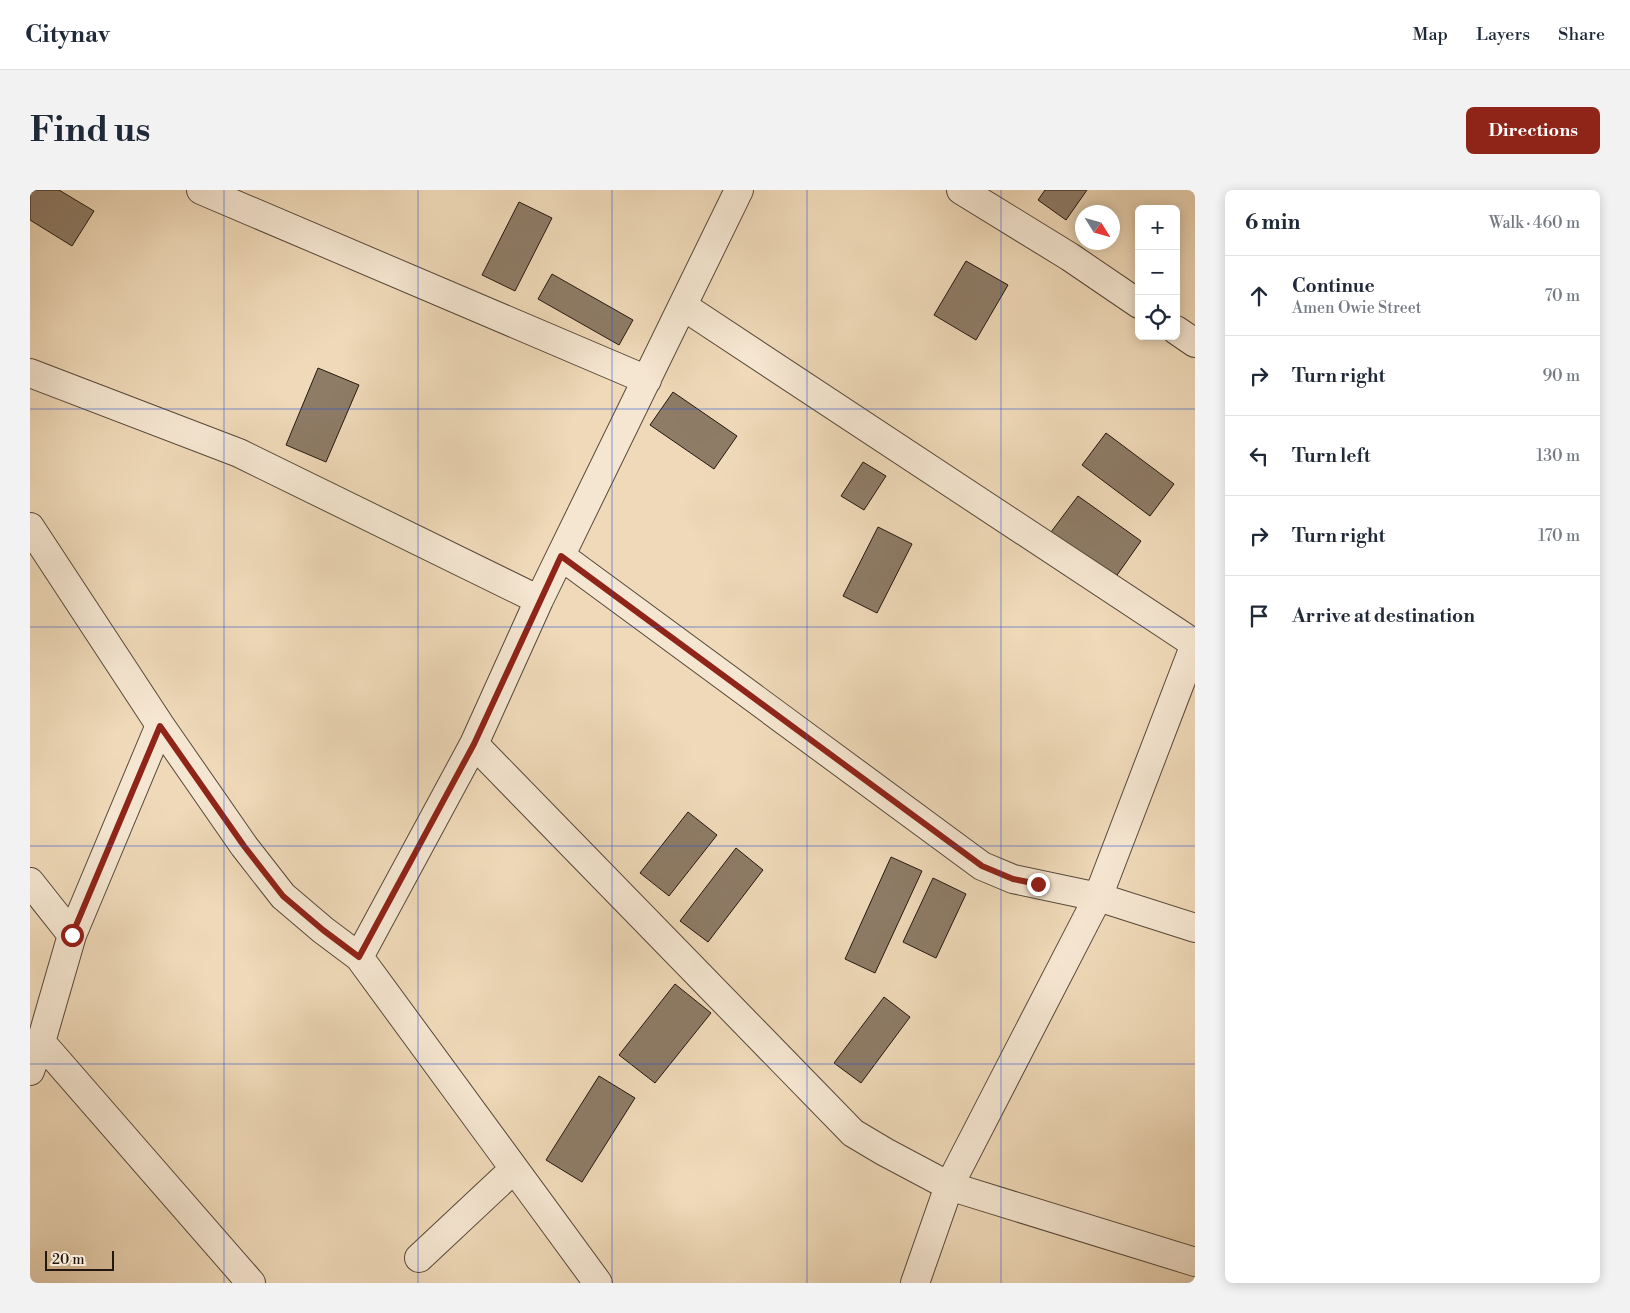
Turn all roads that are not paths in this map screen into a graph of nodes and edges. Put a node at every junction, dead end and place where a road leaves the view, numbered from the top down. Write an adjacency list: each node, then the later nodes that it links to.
1 (201, 190): 9 (street)
2 (739, 190): 5 (street)
3 (961, 190): 4 (street)
4 (1135, 301)
5 (682, 306): 9 (street); 13 (street)
6 (1180, 333): 7 (street)
7 (1195, 343)
8 (30, 373): 12 (street)
9 (647, 380): 11 (street)
10 (30, 526): 14 (street)
11 (561, 556): 12 (street); 17 (street)
12 (539, 600): 15 (street)
13 (1195, 644): 17 (street)
14 (160, 726): 19 (street); 20 (street)
15 (474, 744): 20 (street); 24 (street)
16 (30, 882): 19 (street)
17 (1098, 897): 18 (street); 24 (street)
18 (1195, 928)
19 (72, 935): 21 (street)
20 (359, 957): 23 (street)
21 (41, 1042): 22 (street); 27 (street)
22 (30, 1071)
23 (514, 1169): 25 (street); 28 (street)
24 (949, 1186): 26 (street); 29 (street)
25 (419, 1258)
26 (1195, 1262)
27 (251, 1283)
28 (598, 1283)
29 (915, 1283)

